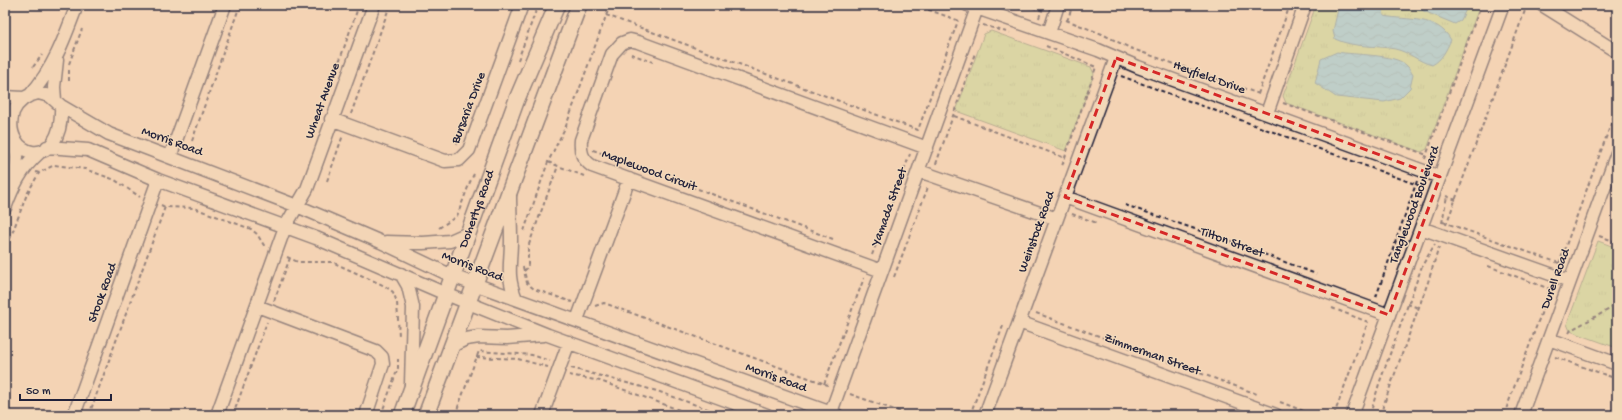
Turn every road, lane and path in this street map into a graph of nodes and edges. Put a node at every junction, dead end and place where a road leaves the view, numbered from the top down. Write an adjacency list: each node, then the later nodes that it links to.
1 (77, 5): 33 (street)
2 (225, 5): 57 (street)
3 (240, 5): 51 (path)
4 (374, 5): 48 (street, Wheat Avenue)
5 (390, 5): 49 (path)
6 (522, 5): 49 (street, Bursaria Drive)
7 (557, 5): 88 (main road, Dohertys Road)
8 (579, 5): 74 (main road, Dohertys Road)
9 (610, 5): 22 (path)
10 (916, 5): 19 (path)
11 (1026, 5): 21 (path)
12 (1073, 5): 24 (path)
13 (1290, 5): 40 (path)
14 (1305, 5): 43 (street)
15 (1481, 5): 56 (path)
16 (1503, 5): 67 (street, Tanglewood Boulevard)
17 (1527, 5): 79 (path)
18 (1542, 5): 32 (street)
19 (924, 6): 23 (path)
20 (973, 7): 25 (street, Yamada Street); 27 (street, Heyfield Drive)
21 (1056, 10): 24 (path); 27 (street)
22 (606, 15): 23 (path); 90 (path)
23 (958, 21): 25 (path)
24 (1067, 21): 40 (path)
25 (972, 22): 28 (path); 52 (street, Yamada Street)
26 (84, 25): 39 (path)
27 (1049, 33): 34 (street, Heyfield Drive)
28 (1011, 34)
29 (1040, 44): 58 (path)
30 (976, 48): 47 (path)
31 (45, 50): 35 (path)
32 (1617, 52)
33 (58, 55): 41 (street); 44 (street)
34 (1116, 58): 37 (street, Weinstock Road); 46 (street, Heyfield Drive)
35 (33, 67)
36 (5, 71): 38 (path)
37 (1110, 72): 72 (path); 78 (street, Weinstock Road)
38 (10, 73)
39 (69, 84)
40 (1258, 94): 43 (path)
41 (27, 96): 42 (street); 44 (street); 50 (street)
42 (5, 97)
43 (1271, 98): 46 (street); 56 (path)
44 (58, 103): 54 (street); 57 (street, Morris Road)
45 (1617, 108): 102 (path)
46 (1267, 113): 62 (street, Heyfield Drive)
47 (954, 116): 58 (path); 66 (path)
48 (332, 119): 49 (street, Bursaria Drive); 81 (street, Wheat Avenue)
49 (347, 125): 70 (path)
50 (10, 141): 54 (street); 71 (street)
51 (192, 141)
52 (927, 148): 61 (street, Yamada Street); 68 (street, Maplewood Circuit)
53 (590, 149): 91 (path)
54 (43, 150): 69 (street); 71 (street)
55 (1617, 153): 65 (street, Durell Road)
56 (1427, 155): 62 (path)
57 (170, 157): 81 (street, Morris Road)
58 (1065, 158): 63 (path)
59 (54, 166): 76 (path)
60 (558, 166): 105 (path)
61 (919, 170): 66 (street); 106 (street, Yamada Street)
62 (1421, 170): 67 (street, Heyfield Drive); 72 (path)
63 (1060, 172)
64 (38, 173): 99 (path)
65 (1613, 174): 112 (street, Durell Road)
66 (932, 175): 83 (street); 111 (path)
67 (1440, 176): 75 (street, Tanglewood Boulevard)
68 (629, 179): 106 (street, Maplewood Circuit); 120 (street)
69 (158, 180): 86 (street); 150 (street, Stook Road)
70 (327, 181)
71 (14, 184): 82 (street)
72 (1416, 184): 75 (path); 116 (path)
73 (1449, 189): 77 (path)
74 (510, 191): 113 (main road, Dohertys Road); 117 (street)
75 (1434, 191): 77 (path); 87 (street, Tanglewood Boulevard)
76 (136, 196)
77 (1446, 196): 79 (path); 84 (path)
78 (1064, 197): 83 (street, Weinstock Road); 125 (street, Tilton Street)
79 (1456, 200): 85 (path)
80 (1125, 205): 108 (path)
81 (297, 206): 86 (street, Wheat Avenue); 92 (street, Morris Road)
82 (5, 208)
83 (1057, 219): 127 (street, Weinstock Road)
84 (1443, 222): 85 (path); 89 (path)
85 (1447, 223): 89 (path); 102 (path)
86 (286, 227): 107 (street); 122 (street, Wheat Avenue)
87 (1421, 228): 89 (street); 125 (street, Tanglewood Boulevard)
88 (468, 233): 92 (street); 109 (main road, Dohertys Road)
89 (1440, 235): 96 (path); 97 (path); 110 (street)
90 (522, 236)
91 (835, 240)
92 (381, 242): 109 (street, Morris Road)
93 (1617, 242): 94 (path)
94 (1596, 243)
95 (263, 246): 151 (path)
96 (1434, 246): 97 (path); 169 (path)
97 (1439, 247): 98 (path); 170 (path)
98 (1446, 250)
99 (5, 252)
100 (290, 258): 123 (path)
101 (298, 262): 118 (path)
102 (1559, 263): 110 (path)
103 (1483, 264): 114 (path)
104 (522, 266): 105 (path)
105 (524, 271): 120 (path)
106 (882, 271): 143 (street, Yamada Street)
107 (401, 274): 115 (street); 144 (street)
108 (1318, 275)
109 (452, 276): 113 (street, Morris Road); 115 (main road, Dohertys Road)
110 (1555, 276): 112 (street); 114 (path)
111 (892, 281)
112 (1570, 282): 134 (street, Durell Road)
113 (474, 283): 117 (street, Morris Road); 119 (main road, Dohertys Road)
114 (1550, 289): 171 (path)
115 (446, 294): 119 (street); 144 (main road, Dohertys Road)
116 (1369, 295)
117 (516, 299): 126 (street, Morris Road)
118 (397, 302)
119 (467, 302): 132 (street); 136 (main road, Dohertys Road)
120 (582, 305): 126 (street); 143 (path)
121 (1617, 305): 131 (path)
122 (257, 306): 123 (street); 152 (street, Wheat Avenue)
123 (271, 311): 153 (path); 154 (street)
124 (1035, 312): 146 (path)
125 (1389, 315): 168 (street, Tanglewood Boulevard)
126 (577, 320): 148 (street, Morris Road)
127 (1019, 322): 164 (street, Weinstock Road); 165 (street, Zimmerman Street)
128 (1368, 322): 149 (path)
129 (1004, 326): 163 (path)
130 (1564, 332): 131 (path)
131 (1569, 333): 133 (path)
132 (548, 335): 135 (street); 136 (street)
133 (1576, 336)
134 (1549, 339): 139 (street); 172 (street, Durell Road)
135 (569, 342): 140 (street); 161 (street)
136 (452, 346): 156 (main road, Dohertys Road)
137 (1554, 356): 141 (path)
138 (476, 357): 140 (path); 140 (path); 157 (path)
139 (1617, 364)
140 (560, 368): 158 (street); 159 (path); 160 (path)
141 (1617, 379)
142 (853, 387): 145 (path)
143 (839, 389): 145 (path); 148 (street, Yamada Street)
144 (411, 390): 155 (main road, Dohertys Road)
145 (850, 394): 162 (path)
146 (1263, 396)
147 (1278, 402): 166 (path)
148 (832, 414)
149 (1334, 414): 167 (path)
150 (74, 415)
151 (89, 415)
152 (217, 415)
153 (233, 415)
154 (366, 415)
155 (402, 415)
156 (426, 415)
157 (455, 415)
158 (542, 415)
159 (693, 415)
160 (724, 415)
161 (767, 415)
162 (909, 415)
163 (970, 415)
164 (984, 415)
165 (1276, 415)
166 (1314, 415)
167 (1338, 415)
168 (1352, 415)
169 (1370, 415)
170 (1380, 415)
171 (1504, 415)
172 (1521, 415)

